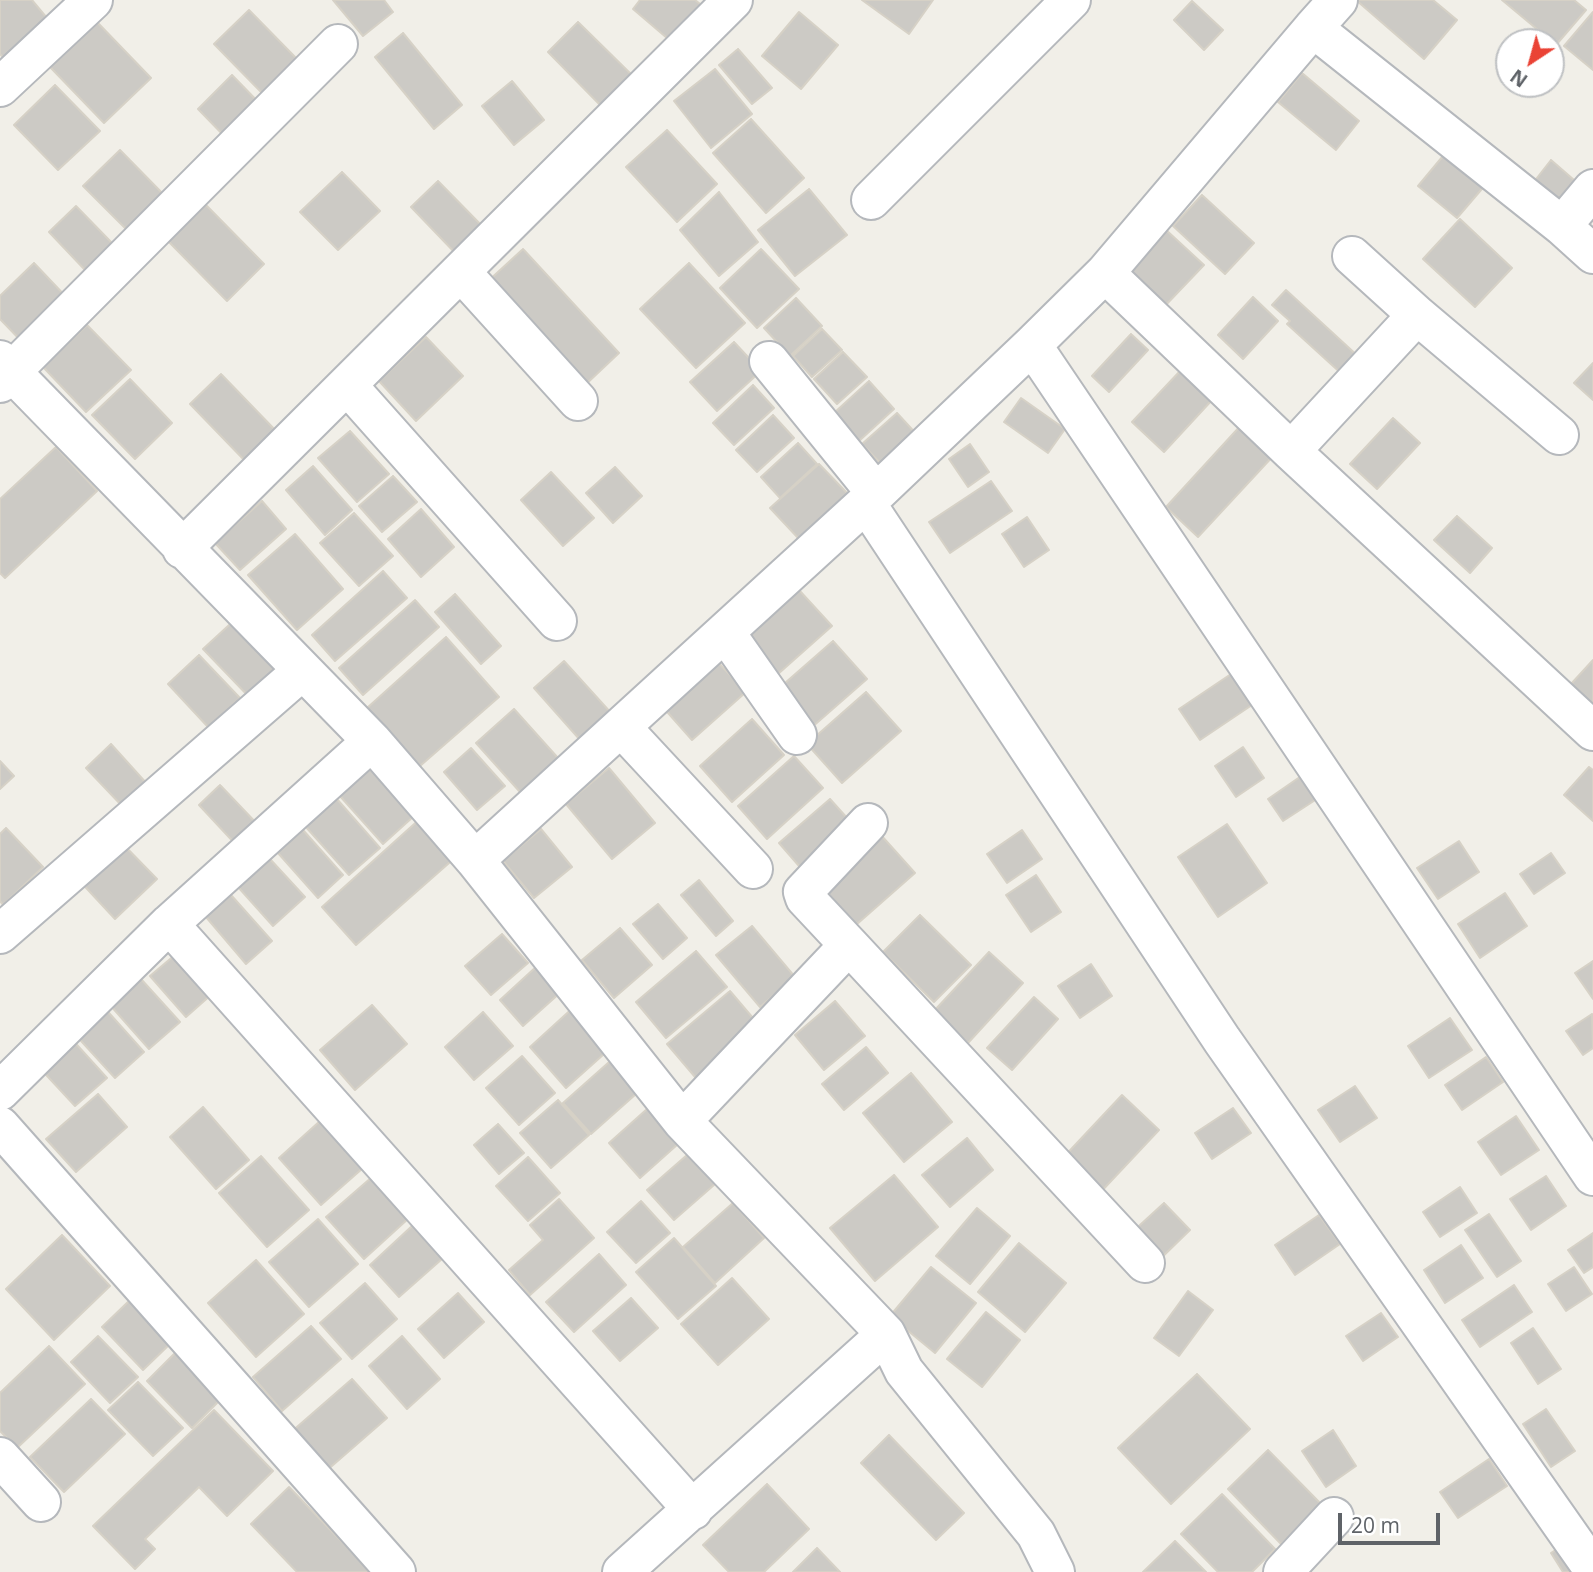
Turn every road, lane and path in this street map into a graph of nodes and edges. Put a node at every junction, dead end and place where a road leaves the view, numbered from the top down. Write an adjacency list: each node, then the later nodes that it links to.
1 (93, 0): 7 (street)
2 (733, 0): 13 (street)
3 (1071, 0): 9 (street)
4 (1338, 0): 5 (street)
5 (1312, 28): 10 (street); 14 (street)
6 (338, 44): 18 (street)
7 (0, 87)
8 (1593, 189): 10 (street)
9 (871, 200)
10 (1562, 226): 11 (street)
11 (1593, 254)
12 (1352, 256): 15 (street)
13 (461, 272): 19 (street); 20 (street)
14 (1105, 273): 16 (street); 22 (street)
15 (1417, 315): 21 (street); 22 (street)
16 (1032, 345): 23 (street); 41 (street)
17 (769, 361): 23 (street)
18 (4, 372): 24 (street)
19 (347, 385): 24 (street); 25 (street)
20 (578, 401)
21 (1559, 435)
22 (1290, 451): 29 (street)
23 (871, 498): 26 (street); 48 (street)
24 (182, 550): 27 (street)
25 (557, 621)
26 (725, 632): 28 (street); 30 (street)
27 (302, 671): 31 (street); 36 (street)
28 (621, 727): 33 (street); 34 (street)
29 (1593, 731)
30 (797, 735)
31 (372, 741): 33 (street); 35 (street)
32 (869, 823): 37 (street)
33 (475, 860): 39 (street)
34 (753, 869)
35 (169, 924): 38 (street); 46 (street)
36 (0, 933)
37 (849, 945): 39 (street); 42 (street)
38 (0, 1091)
39 (682, 1121): 43 (street)
40 (0, 1126): 49 (street)
41 (1593, 1176)
42 (1146, 1263)
43 (886, 1334): 46 (street); 51 (street)
44 (0, 1457): 45 (street)
45 (41, 1502)
46 (693, 1510): 50 (street)
47 (1334, 1517): 52 (street)
48 (1593, 1569)
49 (396, 1572)
50 (622, 1572)
51 (1055, 1572)
52 (1283, 1572)

